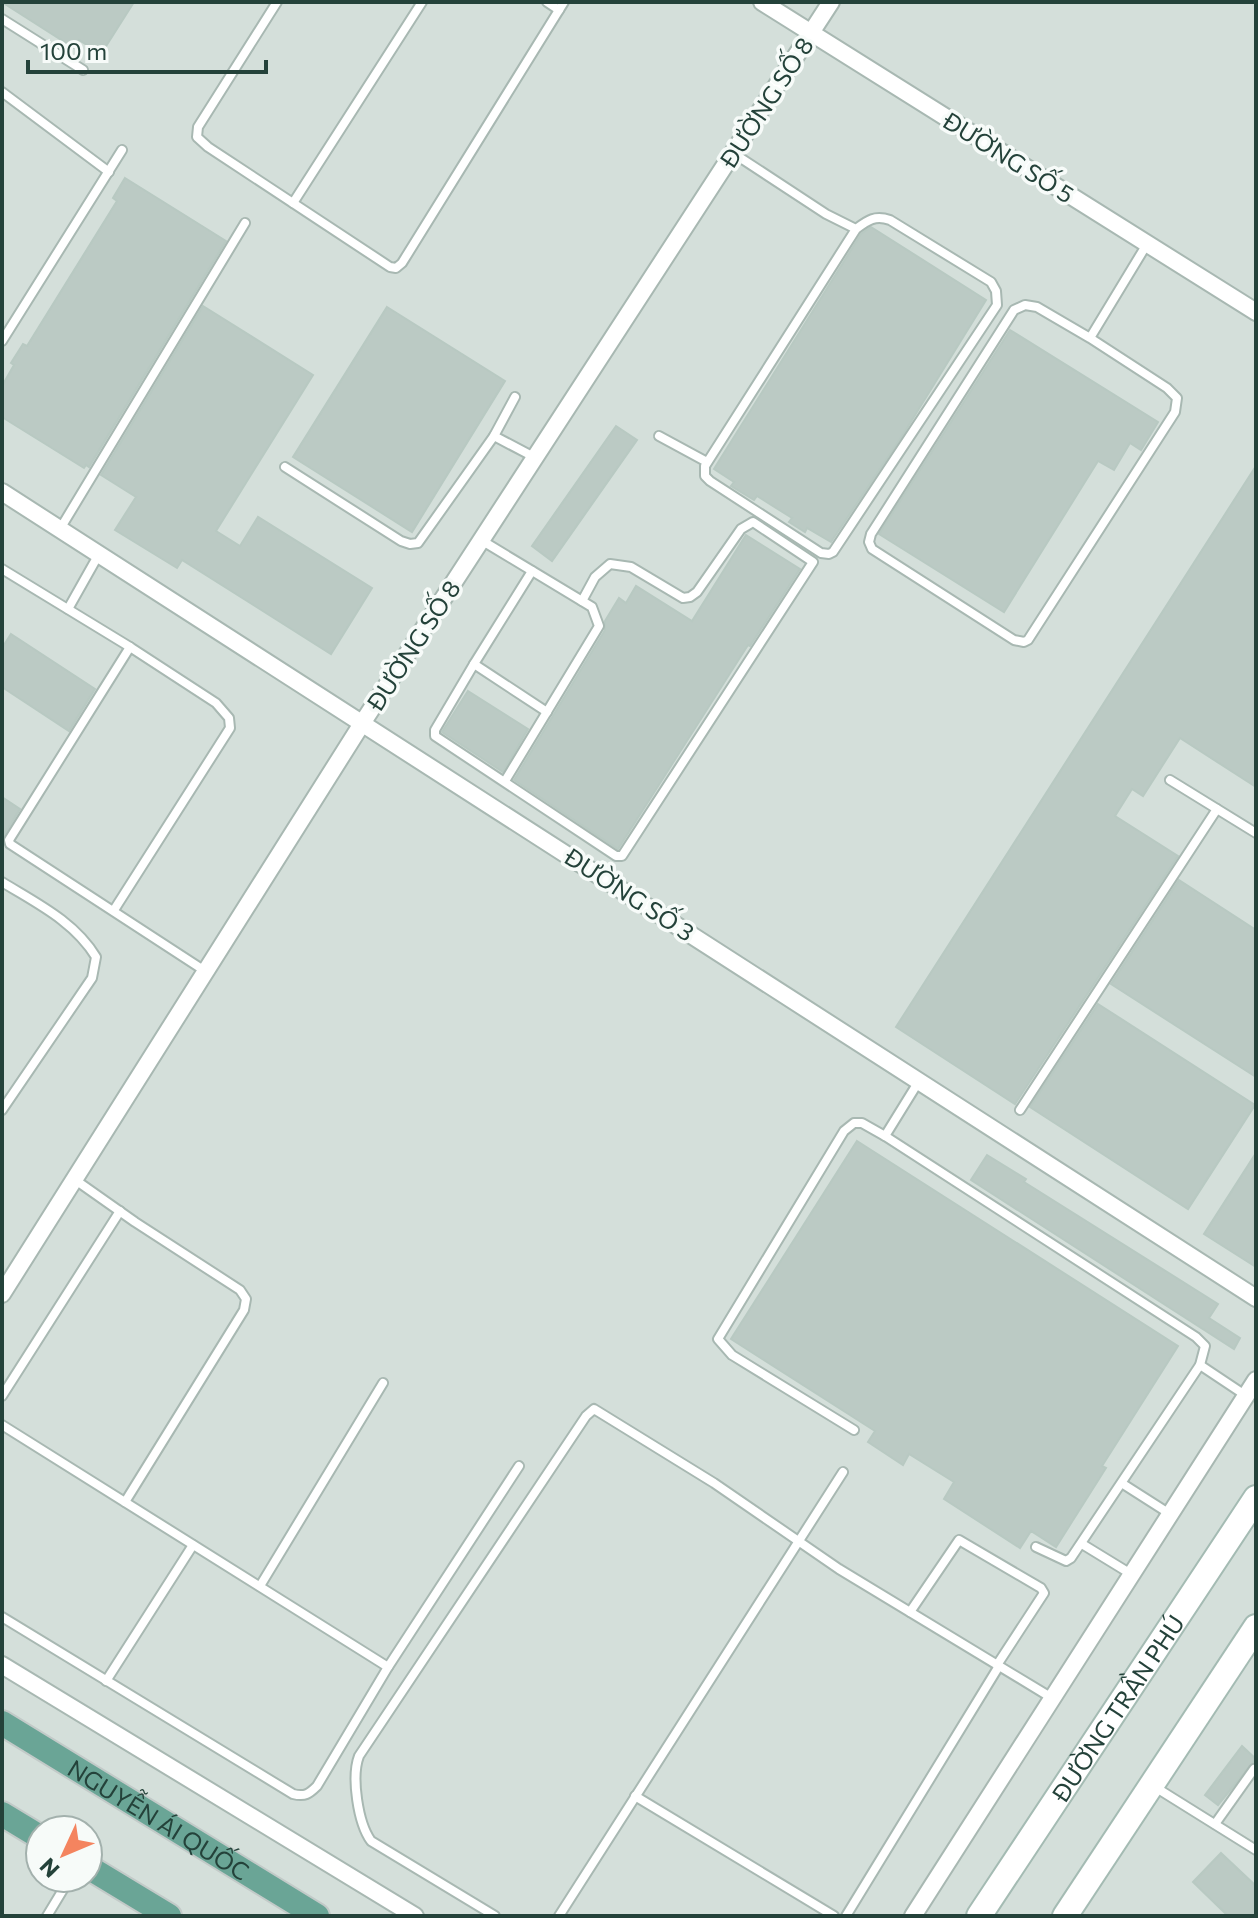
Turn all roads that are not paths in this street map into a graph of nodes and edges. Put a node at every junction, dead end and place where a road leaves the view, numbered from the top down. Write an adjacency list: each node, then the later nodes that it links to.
1 (277, 2): 14 (lane)
2 (422, 2): 14 (lane)
3 (547, 2): 6 (lane)
4 (762, 2): 8 (street, ĐƯỜNG SỐ 5)
5 (831, 2): 8 (street, ĐƯỜNG SỐ 8)
6 (562, 6): 14 (lane)
7 (2, 19): 9 (lane)
8 (811, 33): 12 (street, ĐƯỜNG SỐ 8); 17 (street, ĐƯỜNG SỐ 5)
9 (83, 70)
10 (2, 92): 13 (lane)
11 (122, 150): 13 (lane)
12 (733, 153): 16 (lane); 24 (street, ĐƯỜNG SỐ 8)
13 (109, 172): 20 (lane)
14 (293, 203)
15 (245, 223): 28 (lane)
16 (856, 229): 25 (lane); 25 (lane)
17 (1147, 244): 18 (street, ĐƯỜNG SỐ 5); 19 (lane)
18 (1256, 312)
19 (1090, 338): 19 (lane)
20 (2, 341)
21 (515, 397): 22 (lane)
22 (494, 436): 24 (lane); 26 (lane)
23 (659, 436): 25 (lane)
24 (535, 457): 29 (street, ĐƯỜNG SỐ 8)
25 (707, 462)
26 (285, 467)
27 (2, 492): 28 (street, ĐƯỜNG SỐ 3)
28 (60, 529): 30 (street, ĐƯỜNG SỐ 3)
29 (481, 540): 31 (lane); 38 (street, ĐƯỜNG SỐ 8)
30 (99, 554): 34 (lane); 38 (street, ĐƯỜNG SỐ 3)
31 (532, 571): 33 (lane); 36 (lane)
32 (3, 572): 34 (lane)
33 (582, 601): 37 (lane); 40 (lane)
34 (68, 609): 35 (lane)
35 (130, 647): 43 (lane); 45 (lane)
36 (474, 664): 37 (lane); 40 (lane)
37 (547, 712): 40 (lane)
38 (363, 722): 46 (street, ĐƯỜNG SỐ 8); 47 (street, ĐƯỜNG SỐ 3)
39 (1170, 780): 41 (lane)
40 (505, 781)
41 (1217, 809): 42 (lane); 49 (lane)
42 (1256, 833)
43 (6, 842): 45 (lane)
44 (2, 882): 48 (lane)
45 (114, 910): 46 (lane)
46 (205, 971): 51 (street, ĐƯỜNG SỐ 8)
47 (919, 1081): 50 (lane); 54 (street, ĐƯỜNG SỐ 3)
48 (2, 1110)
49 (1020, 1110)
50 (885, 1136): 55 (lane); 61 (lane)
51 (74, 1179): 52 (lane); 53 (street, ĐƯỜNG SỐ 8)
52 (120, 1211): 58 (lane); 66 (lane)
53 (3, 1292)
54 (1256, 1298)
55 (1200, 1365): 59 (lane); 64 (lane)
56 (1256, 1380): 59 (street)
57 (383, 1383): 73 (lane)
58 (2, 1396)
59 (1246, 1396): 67 (street)
60 (2, 1425): 66 (lane)
61 (854, 1430)
62 (519, 1466): 79 (lane)
63 (843, 1472): 68 (lane)
64 (1123, 1484): 67 (lane); 69 (lane)
65 (1256, 1498): 101 (main road, ĐƯỜNG TRẦN PHÚ)
66 (125, 1502): 70 (lane)
67 (1170, 1514): 72 (street)
68 (798, 1540): 74 (lane); 85 (lane); 96 (lane)
69 (1082, 1544): 71 (lane); 72 (lane)
70 (193, 1545): 73 (lane); 80 (lane)
71 (1036, 1547)
72 (1131, 1575): 81 (street)
73 (260, 1586): 79 (lane)
74 (910, 1612): 78 (lane); 78 (lane)
75 (2, 1617): 80 (lane)
76 (1256, 1627): 84 (main road)
77 (2, 1665): 95 (street)
78 (998, 1666): 81 (lane); 99 (lane)
79 (388, 1667): 80 (lane)
80 (106, 1681)
81 (1052, 1698): 100 (street)
82 (2, 1723): 94 (main road, NGUYỄN ÁI QUỐC)
83 (1254, 1769): 87 (lane)
84 (1152, 1785): 87 (lane); 102 (main road)
85 (635, 1796): 97 (lane); 98 (lane)
86 (2, 1814): 88 (main road)
87 (1215, 1824): 89 (lane)
88 (24, 1827)
89 (1256, 1850)
90 (104, 1877): 93 (main road)
91 (60, 1894): 92 (lane)
92 (47, 1916)
93 (169, 1916)
94 (317, 1916)
95 (415, 1916)
96 (495, 1916)
97 (559, 1916)
98 (834, 1916)
99 (846, 1916)
100 (913, 1916)
101 (979, 1916)
102 (1065, 1916)

